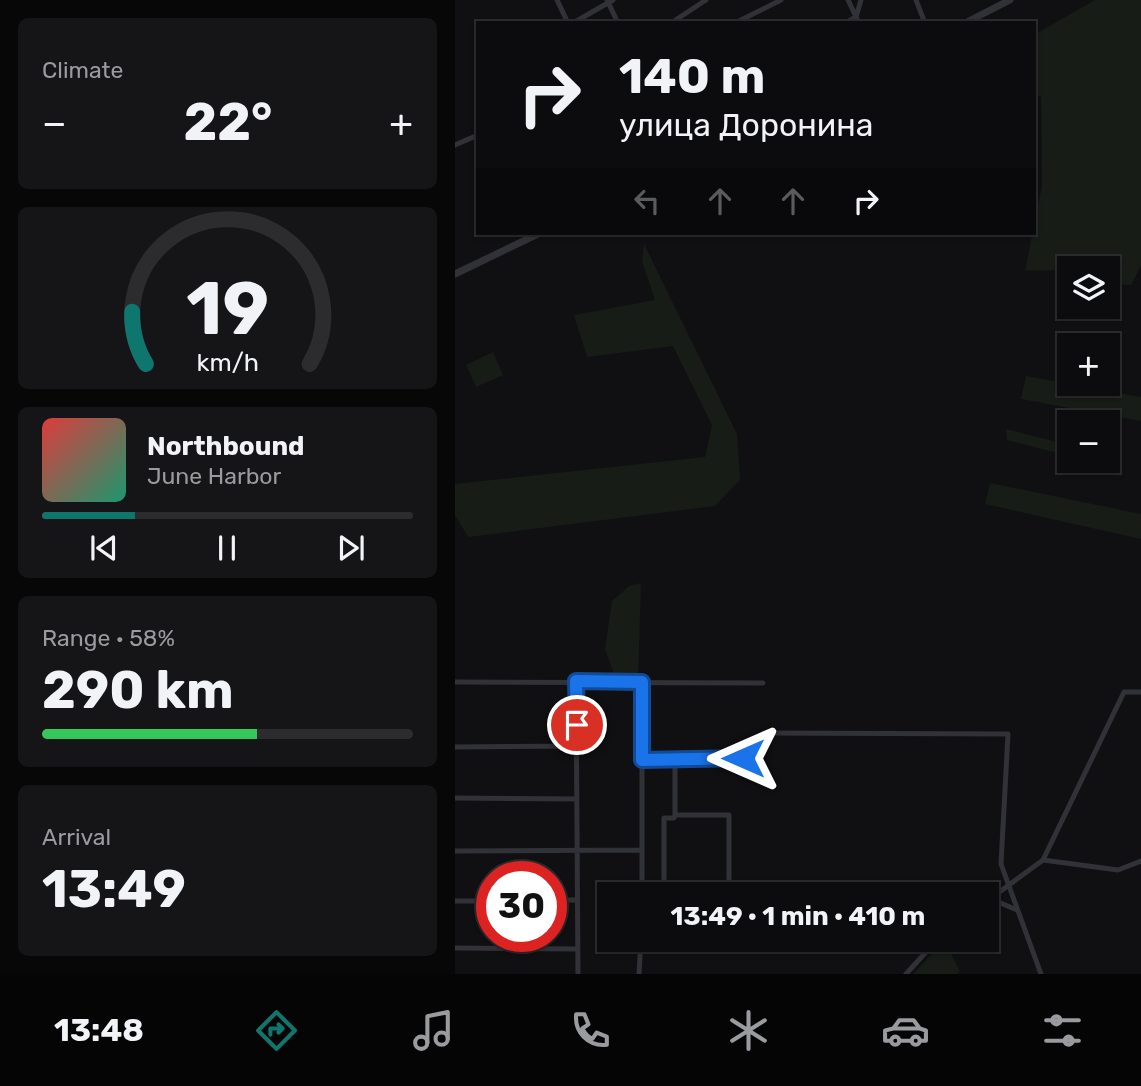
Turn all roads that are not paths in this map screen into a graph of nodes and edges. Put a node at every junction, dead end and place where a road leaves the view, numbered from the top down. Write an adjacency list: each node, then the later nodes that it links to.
1 (557, 0): 10 (street)
2 (706, 0): 13 (street)
3 (781, 0): 14 (street)
4 (848, 0): 9 (street)
5 (861, 0): 9 (street)
6 (916, 0): 15 (street)
7 (1010, 0): 16 (street)
8 (609, 1): 11 (street); 12 (street)
9 (857, 20)
10 (570, 21)
11 (574, 21)
12 (617, 21)
13 (674, 21)
14 (740, 21)
15 (924, 21)
16 (969, 21)
17 (476, 136): 18 (street)
18 (455, 145)
19 (536, 235): 20 (street)
20 (455, 274)
21 (576, 681): 22 (street); 23 (street); 27 (street)
22 (455, 682)
23 (642, 682): 24 (street); 31 (street)
24 (763, 683)
25 (1141, 692): 38 (street)
26 (764, 733): 43 (street)
27 (577, 746): 28 (street); 33 (street)
28 (455, 747)
29 (743, 758): 30 (street)
30 (675, 759): 31 (street); 34 (street)
31 (642, 760): 36 (street)
32 (455, 798): 33 (street)
33 (577, 799): 37 (street)
34 (675, 815): 41 (street); 42 (street)
35 (455, 850): 37 (street)
36 (642, 850): 37 (street); 40 (street)
37 (577, 851): 46 (street)
38 (1043, 860): 39 (street); 43 (street)
39 (1141, 861)
40 (642, 882)
41 (664, 882)
42 (729, 882)
43 (1008, 886): 44 (street); 50 (street)
44 (999, 893)
45 (567, 900): 46 (street)
46 (577, 900): 52 (street)
47 (455, 901): 48 (street)
48 (476, 901)
49 (999, 904): 50 (street)
50 (1018, 911): 58 (street)
51 (455, 948): 52 (street)
52 (578, 949): 55 (street)
53 (640, 952): 56 (street)
54 (926, 952): 57 (street)
55 (577, 974)
56 (639, 974)
57 (906, 974)
58 (1041, 974)

